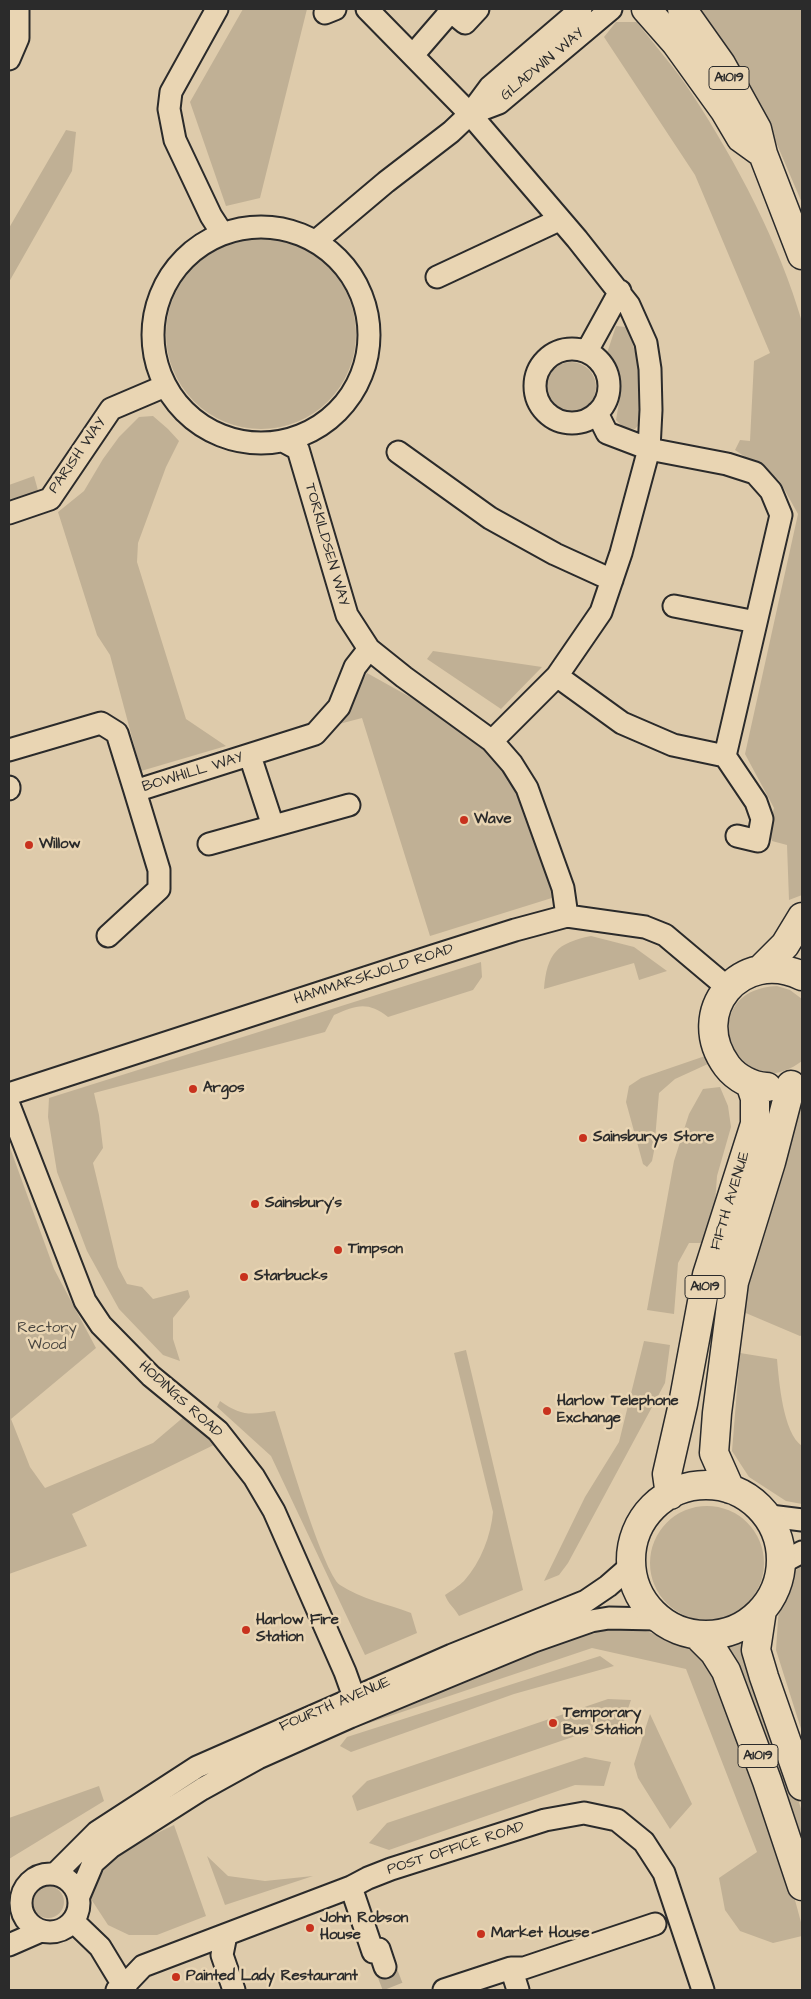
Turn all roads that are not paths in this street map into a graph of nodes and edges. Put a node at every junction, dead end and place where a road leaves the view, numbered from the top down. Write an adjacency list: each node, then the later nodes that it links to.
1 (18, 9): 11 (street)
2 (217, 9): 15 (street)
3 (367, 9): 10 (street)
4 (478, 9): 9 (street)
5 (581, 9): 12 (street, GLADWIN WAY)
6 (611, 9): 12 (street, GLADWIN WAY)
7 (646, 9): 13 (main road, A1019)
8 (682, 9): 13 (main road, A1019)
9 (449, 10): 10 (street)
10 (413, 55): 12 (street)
11 (9, 59)
12 (470, 114): 14 (street); 16 (street)
13 (762, 154): 17 (main road, A1019)
14 (559, 220): 18 (street); 19 (street)
15 (222, 233): 16 (street); 21 (street)
16 (316, 242): 23 (street)
17 (802, 255)
18 (437, 277)
19 (620, 291): 20 (street); 24 (street)
20 (587, 351): 22 (street); 22 (street)
21 (165, 386): 23 (street); 26 (street, PARISH WAY)
22 (597, 413): 24 (street)
23 (284, 441): 30 (street, TORKILDSEN WAY)
24 (649, 448): 27 (street); 29 (street)
25 (398, 452): 27 (street)
26 (9, 513)
27 (612, 580): 31 (street)
28 (674, 606): 29 (street)
29 (756, 622): 35 (street)
30 (369, 649): 32 (street, TORKILDSEN WAY); 34 (street, BOWHILL WAY)
31 (557, 676): 32 (street); 35 (street)
32 (492, 741): 41 (street, TORKILDSEN WAY)
33 (9, 750): 36 (street, BOWHILL WAY)
34 (250, 756): 36 (street, BOWHILL WAY); 38 (street, BOWHILL WAY)
35 (725, 756): 39 (street)
36 (135, 791): 43 (street, BOWHILL WAY)
37 (349, 805): 38 (street)
38 (273, 826): 40 (street)
39 (738, 836)
40 (209, 844)
41 (567, 916): 46 (street, HAMMARSKJOLD ROAD); 49 (street, HAMMARSKJOLD ROAD)
42 (802, 917): 44 (main road)
43 (108, 936)
44 (761, 969): 45 (main road); 46 (main road)
45 (802, 976)
46 (728, 988): 48 (main road)
47 (797, 1082): 48 (main road); 51 (main road, FIFTH AVENUE / A1019)
48 (750, 1083): 52 (main road, FIFTH AVENUE / A1019)
49 (9, 1094)
50 (9, 1105): 61 (street, HODINGS ROAD)
51 (730, 1489): 52 (main road); 53 (main road)
52 (670, 1495): 56 (main road)
53 (770, 1516): 54 (street); 57 (main road)
54 (802, 1520)
55 (802, 1552): 57 (street)
56 (632, 1565): 59 (main road); 61 (street, FOURTH AVENUE)
57 (780, 1576): 58 (main road)
58 (762, 1610): 60 (main road); 62 (main road, A1019)
59 (657, 1619): 60 (main road); 66 (street, FOURTH AVENUE)
60 (698, 1635): 64 (main road, A1019)
61 (354, 1697): 63 (street, FOURTH AVENUE)
62 (802, 1786)
63 (55, 1874): 66 (street); 67 (street)
64 (802, 1886)
65 (351, 1887): 71 (street, POST OFFICE ROAD); 73 (street); 79 (street, POST OFFICE ROAD)
66 (79, 1896): 68 (street)
67 (15, 1914): 70 (street)
68 (73, 1921): 70 (street); 75 (street)
69 (655, 1924): 74 (street)
70 (40, 1931): 72 (street)
71 (226, 1935): 75 (street, POST OFFICE ROAD); 76 (street)
72 (9, 1945)
73 (385, 1967)
74 (510, 1968): 77 (street); 78 (street)
75 (123, 1989)
76 (234, 1990)
77 (444, 1990)
78 (518, 1990)
79 (702, 1990)

